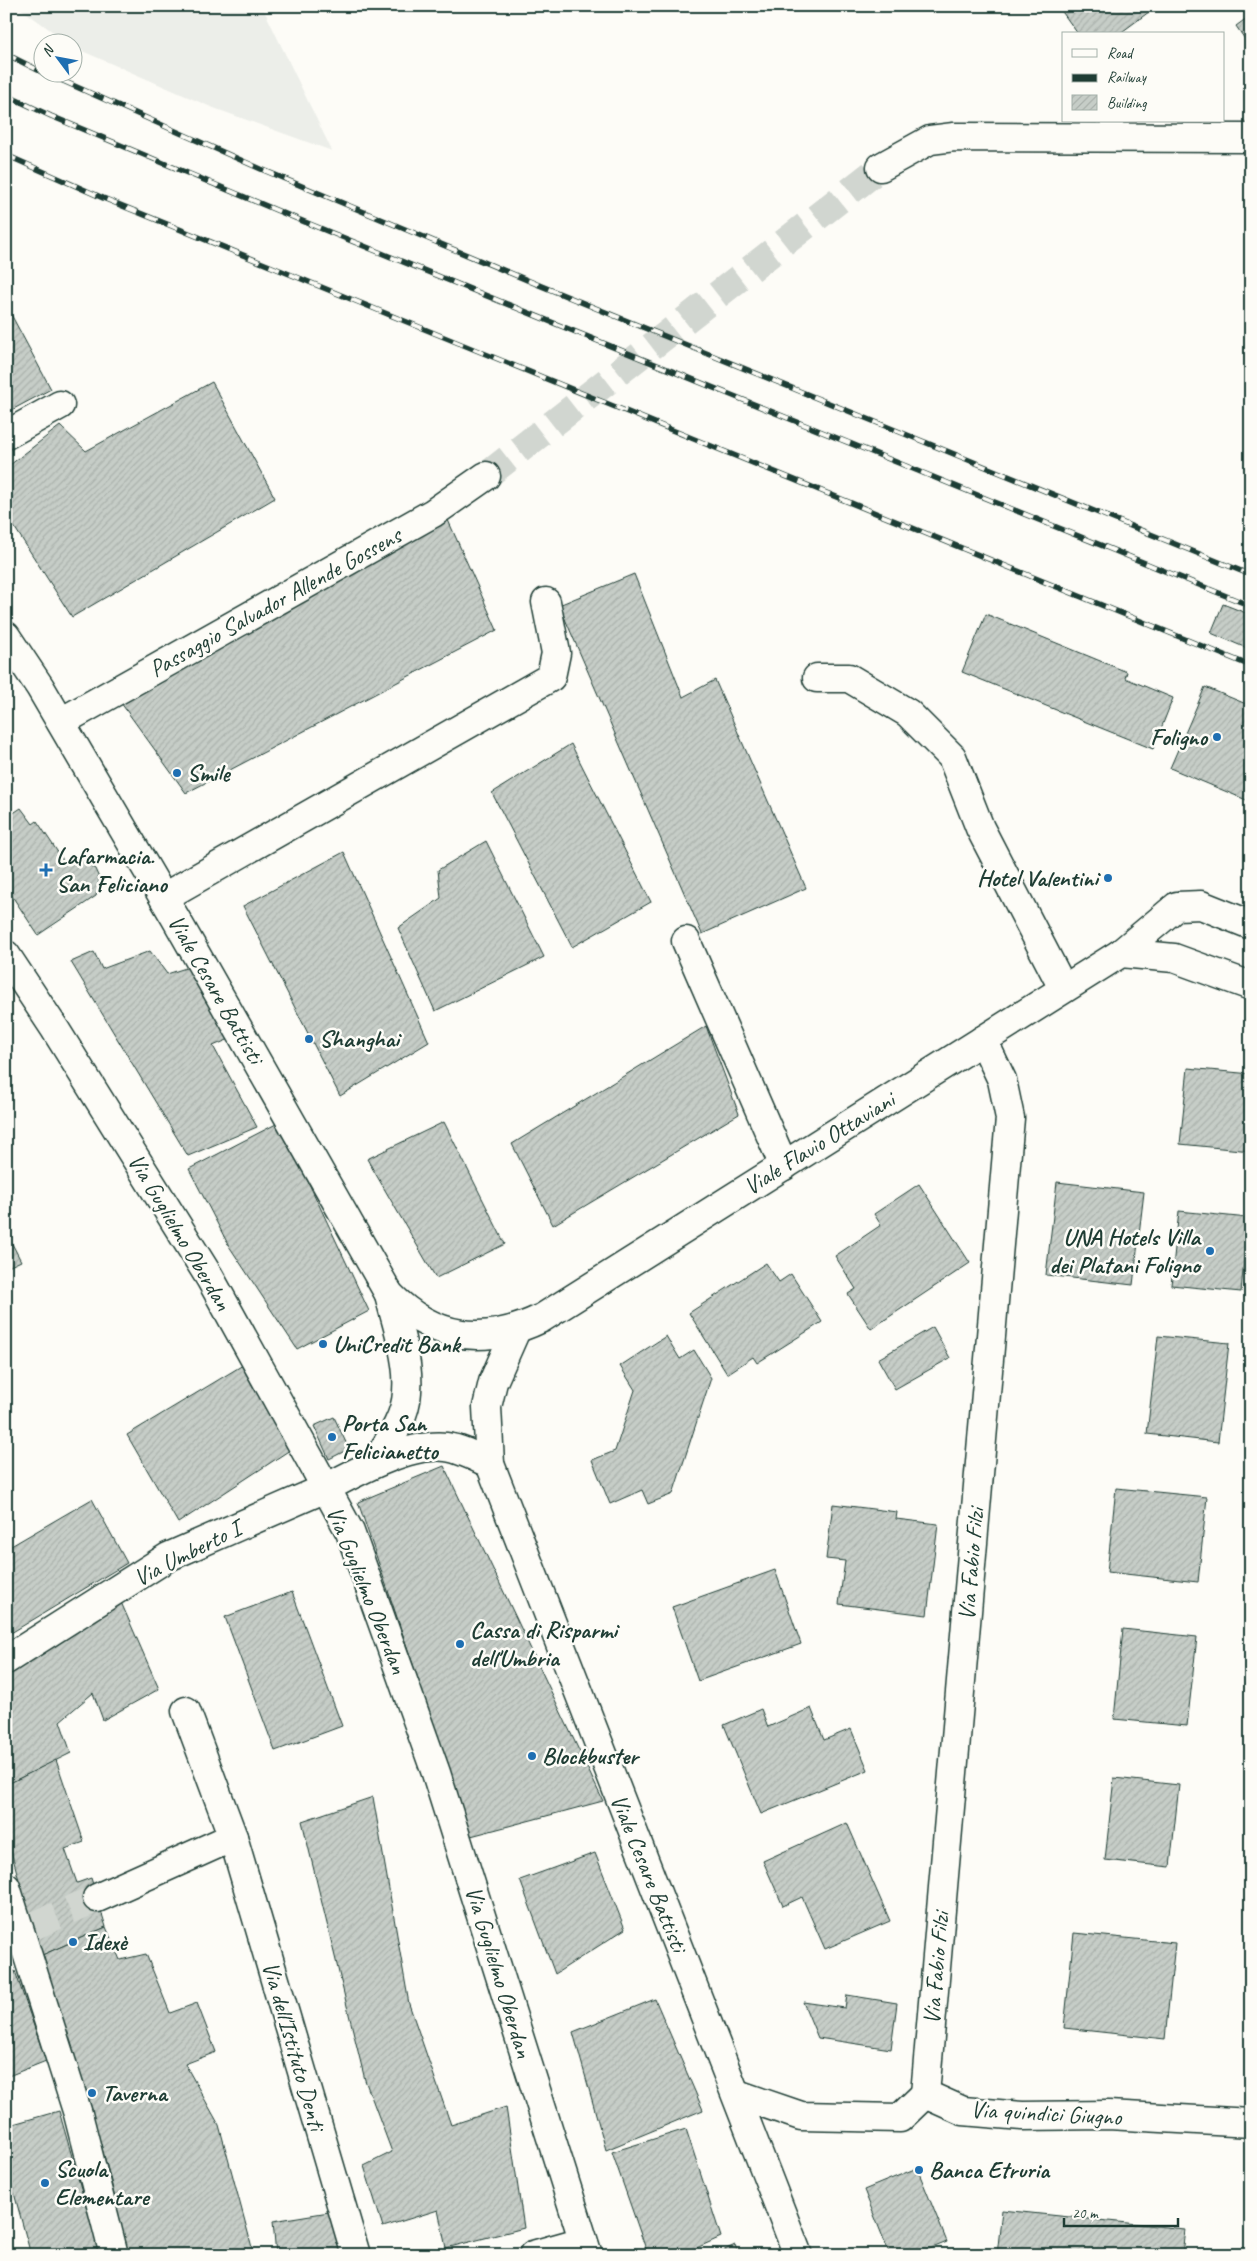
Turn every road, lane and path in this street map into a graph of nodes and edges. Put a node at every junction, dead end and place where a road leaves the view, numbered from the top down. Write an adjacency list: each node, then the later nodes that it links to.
1 (1251, 138): 2 (street)
2 (881, 168)
3 (60, 405): 4 (street)
4 (6, 435)
5 (486, 476): 9 (street, Passaggio Salvador Allende Gossens)
6 (546, 602): 10 (street)
7 (6, 636): 9 (street, Viale Cesare Battisti)
8 (817, 678): 16 (street)
9 (61, 722): 10 (street, Viale Cesare Battisti)
10 (164, 897): 19 (street, Viale Cesare Battisti)
11 (1251, 925): 13 (street, Viale Flavio Ottaviani)
12 (686, 941): 18 (street)
13 (1121, 953): 15 (street); 16 (street, Viale Flavio Ottaviani)
14 (6, 955): 23 (street, Via Guglielmo Oberdan)
15 (1251, 986)
16 (1063, 988): 17 (street, Viale Flavio Ottaviani)
17 (983, 1040): 18 (street, Viale Flavio Ottaviani); 30 (street, Via Fabio Filzi)
18 (784, 1166): 20 (street, Viale Flavio Ottaviani)
19 (388, 1294): 20 (street, Viale Cesare Battisti); 21 (street, Viale Cesare Battisti)
20 (516, 1330): 22 (street, Viale Cesare Battisti)
21 (376, 1462): 22 (street); 23 (street, Via Umberto I)
22 (490, 1464): 29 (street, Viale Cesare Battisti)
23 (326, 1488): 24 (street, Via Umberto I); 32 (street, Via Guglielmo Oberdan)
24 (6, 1660)
25 (186, 1711): 26 (street, Via dell'Istituto Denti)
26 (233, 1837): 28 (street); 34 (street, Via dell'Istituto Denti)
27 (6, 1887): 33 (street)
28 (97, 1898)
29 (737, 2094): 30 (street); 36 (street, Viale Cesare Battisti)
30 (925, 2094): 31 (street, Via quindici Giugno)
31 (1251, 2123)
32 (585, 2248): 35 (street)
33 (114, 2255)
34 (356, 2255)
35 (533, 2255)
36 (798, 2255)

